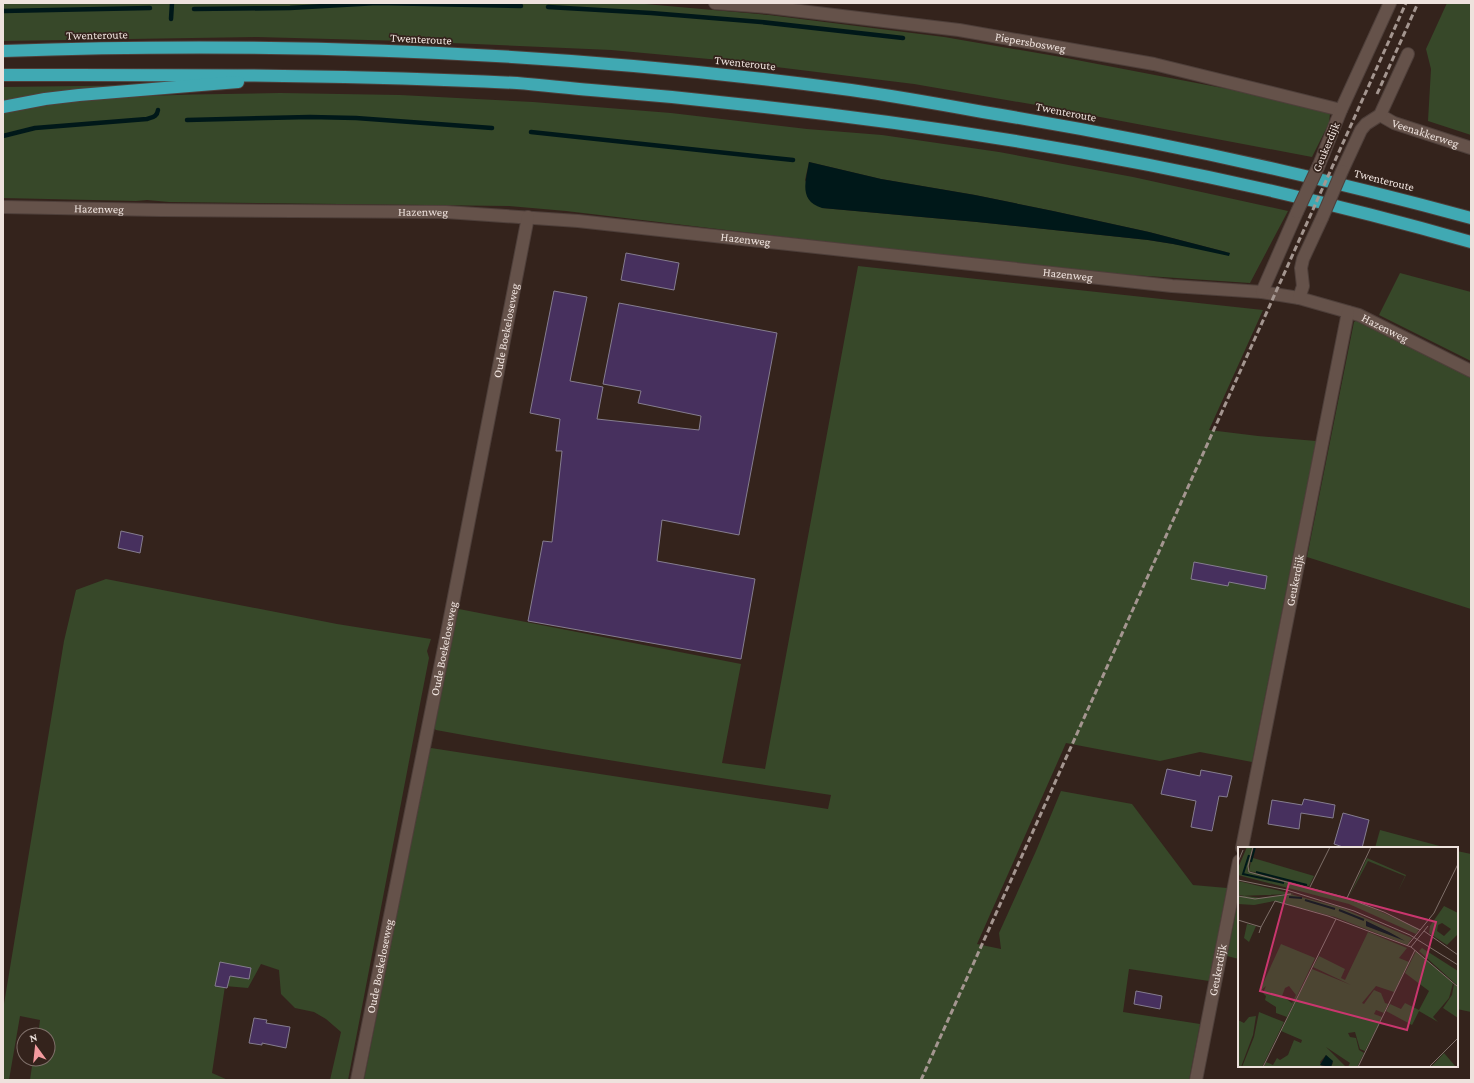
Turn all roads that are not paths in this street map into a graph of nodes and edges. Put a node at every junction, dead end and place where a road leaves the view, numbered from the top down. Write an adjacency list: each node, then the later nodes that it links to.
1 (715, 3): 8 (street, Piepersbosweg)
2 (1390, 3): 8 (street, Geukerdijk)
3 (3, 51): 13 (highway, Twenteroute)
4 (1408, 54): 9 (street, Geukerdijk)
5 (3, 75): 6 (highway)
6 (308, 76): 7 (highway); 14 (highway)
7 (3, 107)
8 (1341, 110): 15 (street, Geukerdijk, bridge)
9 (1380, 115): 10 (street, Veenakkerweg); 16 (street, Geukerdijk, bridge)
10 (1471, 148)
11 (3, 207): 12 (street, Hazenweg)
12 (528, 217): 15 (street, Hazenweg); 21 (street, Oude Boekeloseweg)
13 (1471, 218)
14 (1471, 242)
15 (1262, 292): 16 (street, Hazenweg)
16 (1299, 298): 17 (street, Hazenweg)
17 (1348, 312): 18 (street, Hazenweg); 19 (street, Geukerdijk)
18 (1471, 371)
19 (1242, 847)
20 (1238, 866): 22 (street, Geukerdijk)
21 (356, 1080)
22 (1196, 1080)

